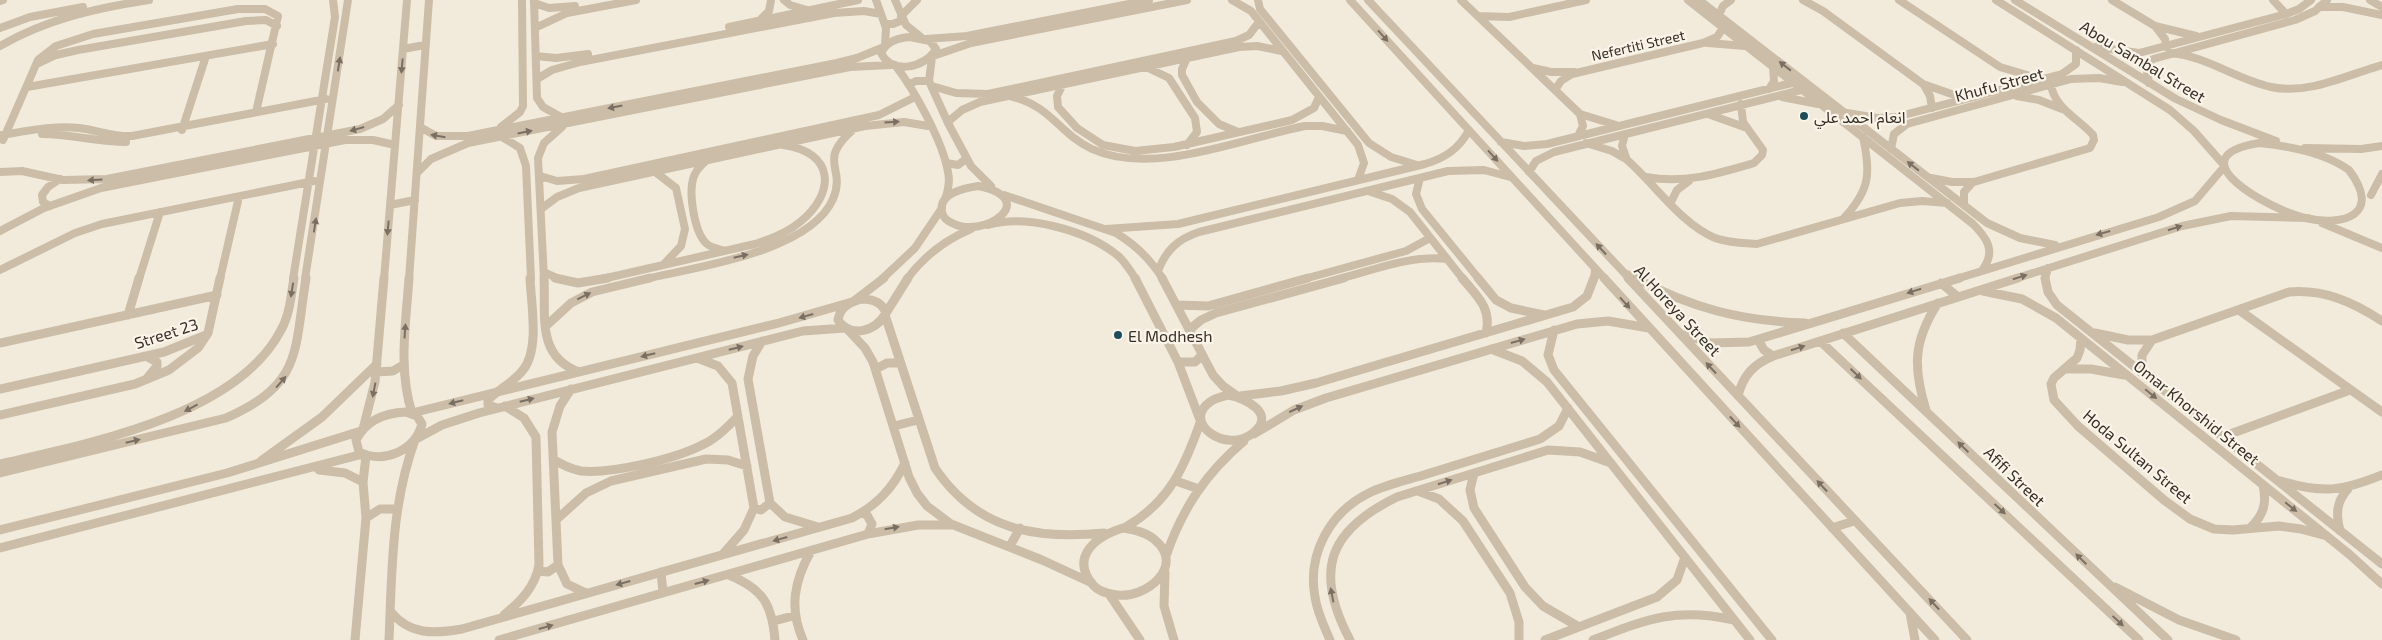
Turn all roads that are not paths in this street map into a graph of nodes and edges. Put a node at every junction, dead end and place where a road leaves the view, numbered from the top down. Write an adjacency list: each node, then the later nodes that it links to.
1 (126, 0): 67 (street)
2 (149, 0): 38 (street)
3 (333, 0): 51 (street)
4 (348, 0): 49 (street)
5 (407, 0): 87 (street)
6 (429, 0): 82 (street)
7 (522, 0): 79 (street)
8 (607, 0): 41 (street)
9 (636, 0): 41 (street)
10 (771, 0): 11 (street); 61 (street)
11 (779, 0)
12 (784, 0): 46 (street)
13 (858, 0): 45 (street)
14 (876, 0): 52 (street)
15 (895, 0): 59 (street)
16 (917, 0): 59 (street)
17 (1149, 0): 53 (street)
18 (1188, 0): 60 (street)
19 (1232, 0): 47 (street)
20 (1258, 0): 44 (street)
21 (1351, 0): 159 (street, Al Horeya Street, one-way to 159)
22 (1368, 0): 152 (street, Al Horeya Street)
23 (1461, 0): 56 (street)
24 (1586, 0): 58 (street)
25 (1688, 0): 69 (street)
26 (1700, 0): 55 (street)
27 (1731, 0): 55 (street)
28 (1803, 0): 123 (street)
29 (1899, 0): 105 (street)
30 (1996, 0): 57 (street, Abou Sambal Street)
31 (2015, 0): 42 (street, Abou Sambal Street)
32 (2021, 0): 42 (street)
33 (2112, 0): 66 (street)
34 (2273, 0): 54 (street)
35 (2311, 0): 54 (street)
36 (2327, 0): 40 (street)
37 (2370, 0): 48 (street)
38 (134, 1): 83 (street)
39 (534, 2): 41 (street); 68 (street)
40 (2320, 7): 48 (street); 77 (street)
41 (575, 8): 68 (street)
42 (2028, 8): 50 (street, Abou Sambal Street)
43 (238, 9): 63 (street); 65 (street); 71 (street)
44 (1260, 9): 47 (street); 109 (street)
45 (833, 10): 46 (street); 52 (street); 95 (street)
46 (812, 11): 61 (street)
47 (1251, 11): 62 (street)
48 (2382, 11)
49 (347, 12): 51 (street); 140 (street, one-way to 49)
50 (2036, 13): 57 (street); 81 (street, Abou Sambal Street)
51 (335, 14): 142 (street)
52 (881, 14): 64 (street)
53 (1080, 14): 60 (street); 73 (street)
54 (2286, 14): 72 (street)
55 (1719, 15): 115 (street, one-way to 55)
56 (1478, 16): 58 (street); 70 (street)
57 (2022, 16): 89 (street, Abou Sambal Street)
58 (1509, 17): 70 (street)
59 (902, 18): 64 (street); 74 (street)
60 (1084, 20): 73 (street)
61 (757, 22): 95 (street)
62 (1259, 22): 80 (street); 88 (street)
63 (234, 23): 65 (street); 86 (street)
64 (885, 24): 84 (street)
65 (277, 26): 78 (street)
66 (2155, 26): 72 (street); 90 (street)
67 (0, 28)
68 (535, 28): 75 (street)
69 (1723, 28): 76 (street, Nefertiti Street); 85 (street)
70 (1494, 30): 107 (street)
71 (93, 34): 86 (street); 98 (street)
72 (2201, 37): 90 (street)
73 (976, 38): 74 (street); 94 (street)
74 (925, 39): 84 (street); 94 (street)
75 (536, 42): 79 (street); 93 (street)
76 (1703, 43): 85 (street, Nefertiti Street); 108 (street, Nefertiti Street)
77 (2209, 43): 90 (street); 102 (street)
78 (272, 44): 92 (street); 150 (street)
79 (523, 44): 141 (street)
80 (1238, 44): 88 (street); 96 (street); 106 (street)
81 (2087, 44): 91 (street); 119 (street, Abou Sambal Street)
82 (425, 45): 87 (street); 168 (street)
83 (0, 46)
84 (885, 46): 99 (street); 100 (street)
85 (1747, 46): 104 (street)
86 (88, 48): 98 (street)
87 (403, 49): 144 (street, one-way to 144)
88 (1282, 50): 110 (street)
89 (2076, 50): 111 (street, Khufu Street); 125 (street, Abou Sambal Street)
90 (2168, 50): 91 (street); 97 (street); 102 (street)
91 (2139, 52): 97 (street)
92 (206, 56): 126 (street); 171 (street)
93 (536, 56): 95 (street); 112 (street)
94 (933, 56): 100 (street); 117 (street)
95 (585, 57): 112 (street)
96 (1187, 58): 103 (street); 116 (street)
97 (2153, 59): 119 (street)
98 (36, 64): 126 (street)
99 (849, 64): 100 (street); 161 (street)
100 (893, 65): 120 (street)
101 (2382, 65): 102 (street)
102 (2224, 66)
103 (1146, 67): 106 (street); 122 (street)
104 (1773, 67): 118 (street); 129 (street)
105 (2000, 67): 113 (street); 128 (street)
106 (1127, 68): 121 (street); 133 (street)
107 (1532, 68): 108 (street, Nefertiti Street); 131 (street)
108 (1579, 71): 131 (street, Nefertiti Street)
109 (1311, 72): 110 (street); 185 (street)
110 (1301, 74): 137 (street)
111 (2062, 74): 113 (street, Khufu Street); 114 (street)
112 (537, 79): 138 (street)
113 (2041, 79): 128 (street, Khufu Street)
114 (2071, 79): 124 (street, Khufu Street); 125 (street, Khufu Street)
115 (1803, 80): 118 (street); 127 (street)
116 (1184, 81): 122 (street); 157 (street)
117 (931, 83): 120 (street); 133 (street); 162 (street)
118 (1794, 83): 129 (street); 130 (street)
119 (2149, 83): 192 (street, Abou Sambal Street)
120 (910, 84): 136 (street)
121 (1063, 84): 134 (street); 146 (street)
122 (1174, 84): 158 (street)
123 (1924, 84): 139 (street); 147 (street)
124 (2051, 85): 132 (street, Khufu Street); 149 (street)
125 (2131, 85): 203 (street, Abou Sambal Street)
126 (26, 87): 178 (street)
127 (1811, 87): 130 (street); 151 (street)
128 (2006, 88): 139 (street, Khufu Street)
129 (1769, 89): 154 (street)
130 (1802, 89): 135 (street); 145 (street)
131 (1555, 90): 153 (street)
132 (2012, 95): 149 (street); 163 (street, Khufu Street)
133 (990, 96): 134 (street); 162 (street)
134 (1010, 96): 148 (street)
135 (1774, 96): 143 (street); 145 (street)
136 (915, 97): 164 (street); 166 (street)
137 (1319, 97): 165 (street); 173 (street)
138 (538, 98): 141 (street); 161 (street)
139 (1966, 99): 147 (street, Khufu Street)
140 (333, 100): 142 (street); 180 (street)
141 (524, 101): 175 (street)
142 (322, 102): 150 (street); 171 (street); 183 (street)
143 (1741, 104): 155 (street); 170 (street)
144 (399, 105): 180 (street, one-way to 180); 188 (street)
145 (1824, 106): 179 (street)
146 (1058, 107): 148 (street); 195 (street)
147 (1932, 108): 156 (street, Khufu Street)
148 (1046, 110): 195 (street)
149 (2064, 110): 219 (street)
150 (256, 112): 171 (street)
151 (1845, 113): 156 (street, Khufu Street); 194 (street)
152 (1475, 114): 159 (street); 184 (street, Al Horeya Street)
153 (1580, 114): 167 (street); 177 (street)
154 (1670, 114): 160 (street); 167 (street)
155 (1706, 114): 160 (street); 170 (street)
156 (1906, 114): 163 (street)
157 (1207, 116): 158 (street); 174 (street)
158 (1195, 118): 189 (street)
159 (1457, 118): 172 (street, Al Horeya Street)
160 (1678, 120): 176 (street)
161 (564, 121): 175 (street); 210 (street)
162 (949, 121): 196 (street)
163 (1915, 121): 194 (street, Khufu Street)
164 (863, 122): 166 (street, one-way to 166); 169 (street); 220 (street)
165 (1295, 124): 173 (street); 174 (street); 195 (street)
166 (928, 126): 199 (street)
167 (1620, 126): 177 (street)
168 (420, 127): 181 (street, one-way to 168); 207 (street)
169 (855, 128): 187 (street); 200 (street)
170 (1747, 128): 217 (street)
171 (182, 130): 178 (street)
172 (1469, 130): 201 (street); 213 (street, Al Horeya Street, one-way to 213)
173 (1346, 131): 190 (street)
174 (1241, 132): 189 (street)
175 (499, 133): 181 (street); 261 (street)
176 (1624, 134): 186 (street); 198 (street)
177 (1578, 136): 182 (street)
178 (2, 137)
179 (1863, 137): 229 (street); 244 (street)
180 (327, 140): 183 (street); 188 (street); 218 (street)
181 (468, 140): 207 (street)
182 (1562, 140): 184 (street); 193 (street)
183 (315, 142): 215 (street, one-way to 215); 221 (street); 230 (street)
184 (1501, 142): 206 (street, Al Horeya Street)
185 (1369, 143): 190 (street); 201 (street)
186 (1586, 143): 193 (street); 198 (street)
187 (780, 144): 197 (street); 202 (street)
188 (395, 145): 231 (street)
189 (1187, 145): 195 (street)
190 (1358, 146): 216 (street)
191 (2382, 146): 192 (street)
192 (2293, 147): 203 (street); 209 (street)
193 (1568, 148): 206 (street)
194 (1891, 149): 214 (street, one-way to 194)
195 (1134, 154)
196 (966, 159): 199 (street); 224 (street)
197 (707, 160): 204 (street); 223 (street)
198 (1627, 160): 211 (street)
199 (946, 163): 232 (street)
200 (833, 164): 202 (street); 250 (street)
201 (1422, 165): 208 (street); 216 (street)
202 (822, 166): 245 (street)
203 (2224, 166): 243 (street, Abou Sambal Street); 259 (street, one-way to 259)
204 (654, 171): 220 (street); 225 (street)
205 (0, 172): 215 (street)
206 (1529, 172): 242 (street, Al Horeya Street)
207 (417, 174): 226 (street)
208 (1434, 174): 212 (street); 213 (street)
209 (2382, 174)
210 (540, 176): 220 (street); 234 (street)
211 (1644, 176): 217 (street); 228 (street)
212 (1420, 178): 222 (street); 235 (street)
213 (1512, 178): 246 (street, Al Horeya Street)
214 (1928, 178): 219 (street); 233 (street)
215 (62, 180): 230 (street); 230 (street)
216 (1358, 180): 247 (street)
217 (1689, 181): 228 (street)
218 (321, 182): 221 (street); 369 (street, one-way to 218)
219 (1974, 182): 233 (street)
220 (578, 184): 234 (street)
221 (308, 185): 227 (street); 239 (street); 369 (street, one-way to 369)
222 (1368, 191): 236 (street); 256 (street)
223 (691, 192): 225 (street); 249 (street)
224 (1001, 192): 232 (street); 237 (street); 248 (street)
225 (679, 194): 253 (street)
226 (415, 200): 231 (street); 323 (street, one-way to 226)
227 (238, 201): 239 (street); 278 (street)
228 (1671, 202): 244 (street)
229 (1947, 203): 241 (street); 244 (street)
230 (53, 205): 255 (street)
231 (390, 205): 324 (street, one-way to 324)
232 (943, 205): 252 (street); 263 (street)
233 (1964, 205): 238 (street)
234 (541, 209): 258 (street)
235 (1422, 209): 236 (street); 280 (street)
236 (1410, 212): 257 (street)
237 (1054, 213): 251 (street); 254 (street)
238 (1973, 213): 241 (street); 259 (street)
239 (160, 214): 268 (street); 274 (street); 289 (street)
240 (2367, 214): 243 (street)
241 (1964, 216): 270 (street)
242 (1571, 217): 246 (street); 272 (street, Al Horeya Street, one-way to 242)
243 (2310, 218): 260 (street); 267 (street, one-way to 243)
244 (1841, 220)
245 (801, 222): 250 (street); 262 (street)
246 (1553, 222): 269 (street, Al Horeya Street)
247 (1178, 224): 254 (street); 256 (street)
248 (988, 225): 251 (street); 252 (street)
249 (698, 226): 253 (street); 262 (street)
250 (811, 226): 276 (street, one-way to 250)
251 (1044, 226): 321 (street)
252 (978, 227): 265 (street)
253 (684, 229): 266 (street)
254 (1106, 229): 271 (street)
255 (0, 231)
256 (1188, 235): 271 (street)
257 (1430, 238): 264 (street); 284 (street)
258 (543, 245): 261 (street); 273 (street)
259 (2060, 246): 270 (street)
260 (2382, 248)
261 (529, 249): 315 (street)
262 (725, 251): 266 (street)
263 (905, 257): 265 (street); 281 (street)
264 (1447, 259): 282 (street); 299 (street)
265 (922, 262): 287 (street)
266 (662, 266): 276 (street)
267 (2048, 268): 277 (street, one-way to 267); 288 (street, Omar Khorshid Street)
268 (0, 270)
269 (1595, 270): 285 (street); 297 (street, Al Horeya Street, one-way to 297)
270 (1983, 270): 275 (street)
271 (1158, 271): 284 (street)
272 (1621, 271): 294 (street); 303 (street, Al Horeya Street)
273 (544, 272): 276 (street); 296 (street)
274 (0, 276)
275 (1941, 283): 279 (street); 294 (street, one-way to 294)
276 (603, 284): 296 (street, one-way to 276)
277 (1978, 290): 279 (street); 291 (street, Omar Khorshid Street)
278 (217, 295): 289 (street); 301 (street)
279 (1958, 297): 283 (street)
280 (1496, 300): 282 (street); 290 (street)
281 (853, 301): 287 (street); 293 (street, one-way to 293); 298 (street)
282 (1482, 303): 302 (street)
283 (1938, 303): 304 (street); 345 (street)
284 (1177, 305): 299 (street)
285 (1567, 310): 290 (street); 295 (street)
286 (2239, 310): 292 (street); 309 (street); 338 (street)
287 (886, 314): 298 (street); 322 (street)
288 (2068, 314): 291 (street); 305 (street, Omar Khorshid Street)
289 (128, 315): 312 (street)
290 (1546, 316): 302 (street)
291 (2056, 318): 305 (street, Omar Khorshid Street)
292 (2382, 321)
293 (779, 323): 306 (street); 327 (street, one-way to 327)
294 (1813, 323): 307 (street)
295 (1577, 324): 297 (street); 300 (street)
296 (546, 326): 313 (street)
297 (1649, 328): 398 (street, Al Horeya Street, one-way to 398)
298 (846, 329): 306 (street); 325 (street)
299 (1189, 330): 316 (street)
300 (1554, 330): 314 (street, one-way to 300); 330 (street)
301 (208, 333): 317 (street, Street 23); 332 (street, Street 23)
302 (1486, 333): 311 (street)
303 (1679, 333): 307 (street); 341 (street, Al Horeya Street, one-way to 303)
304 (1843, 334): 308 (street); 345 (street, Afifi Street)
305 (2084, 334): 309 (street); 326 (street, Hoda Sultan Street); 328 (street, Omar Khorshid Street); 329 (street, Omar Khorshid Street)
306 (784, 336): 310 (street)
307 (1758, 340): 319 (street)
308 (1820, 340): 319 (street, one-way to 308); 454 (street, one-way to 454)
309 (2152, 340): 328 (street)
310 (762, 341): 320 (street, one-way to 310); 331 (street)
311 (1456, 342): 318 (street); 335 (street)
312 (0, 343)
313 (548, 347): 315 (street); 327 (street)
314 (1491, 349): 318 (street); 333 (street)
315 (532, 351): 339 (street)
316 (1202, 355): 321 (street); 340 (street)
317 (146, 356): 332 (street); 336 (street, Street 23)
318 (1468, 356): 342 (street)
319 (1773, 356): 341 (street)
320 (697, 358): 334 (street); 337 (street)
321 (1178, 362): 351 (street)
322 (900, 363): 325 (street); 350 (street)
323 (403, 364): 324 (street); 347 (street)
324 (377, 368): 353 (street, one-way to 353); 371 (street)
325 (876, 369): 352 (street)
326 (2068, 369): 329 (street); 399 (street, Hoda Sultan Street)
327 (580, 372): 339 (street)
328 (2142, 373): 357 (street, Omar Khorshid Street)
329 (2129, 376): 381 (street, Omar Khorshid Street, one-way to 381)
330 (1560, 378): 333 (street); 450 (street)
331 (748, 379): 334 (street); 385 (street)
332 (142, 381): 348 (street, Street 23)
333 (1547, 382): 344 (street)
334 (732, 383): 349 (street)
335 (1316, 383): 340 (street); 342 (street)
336 (0, 389)
337 (571, 389): 343 (street, one-way to 337); 354 (street)
338 (2350, 390): 346 (street); 357 (street)
339 (496, 392): 343 (street); 347 (street, one-way to 347)
340 (1239, 396): 351 (street); 355 (street)
341 (1738, 396): 393 (street, Al Horeya Street, one-way to 341)
342 (1326, 398): 355 (street, one-way to 342)
343 (501, 407): 356 (street); 358 (street)
344 (1568, 408): 359 (street); 367 (street)
345 (1927, 412): 418 (street, Afifi Street, one-way to 345)
346 (2382, 412)
347 (412, 413): 353 (street); 358 (street)
348 (0, 415)
349 (738, 416): 360 (street); 370 (street)
350 (918, 420): 352 (street); 396 (street)
351 (1200, 421): 355 (street); 379 (street)
352 (894, 426): 366 (street)
353 (362, 430): 362 (street); 363 (street)
354 (552, 432): 356 (street); 364 (street)
355 (1250, 436): 382 (street)
356 (536, 437): 415 (street)
357 (2222, 437): 378 (street, Omar Khorshid Street)
358 (415, 439): 362 (street); 387 (street)
359 (1540, 439): 361 (street); 444 (street)
360 (693, 449): 365 (street); 375 (street)
361 (1548, 450): 367 (street); 374 (street)
362 (364, 455): 372 (street); 380 (street)
363 (285, 458): 371 (street); 377 (street)
364 (553, 458): 375 (street); 391 (street)
365 (694, 461): 370 (street); 375 (street)
366 (905, 463): 388 (street); 394 (street)
367 (1611, 463): 411 (street)
368 (0, 464): 369 (street)
369 (18, 464): 373 (street)
370 (747, 466): 386 (street)
371 (252, 467): 400 (street)
372 (309, 470): 377 (street); 380 (street)
373 (0, 473)
374 (1474, 473): 384 (street, one-way to 374); 389 (street)
375 (610, 475): 391 (street)
376 (2382, 475): 383 (street)
377 (282, 476): 406 (street)
378 (2274, 478): 383 (street); 401 (street, Omar Khorshid Street)
379 (1176, 481): 382 (street); 397 (street)
380 (363, 482): 390 (street)
381 (2263, 484): 399 (street); 404 (street, Omar Khorshid Street, one-way to 404)
382 (1196, 488): 412 (street)
383 (2348, 489): 401 (street)
384 (1418, 491): 392 (street); 445 (street, one-way to 384)
385 (770, 503): 386 (street); 395 (street)
386 (754, 508): 410 (street)
387 (395, 509): 390 (street); 427 (street)
388 (862, 513): 395 (street); 402 (street)
389 (1478, 517): 392 (street); 421 (street)
390 (366, 518): 436 (street)
391 (556, 520): 414 (street)
392 (1463, 521): 425 (street)
393 (1854, 521): 398 (street); 453 (street, Al Horeya Street, one-way to 393)
394 (952, 525): 402 (street, one-way to 394); 405 (street)
395 (818, 528): 410 (street, one-way to 410)
396 (1020, 528): 403 (street); 405 (street)
397 (1123, 528): 403 (street); 412 (street)
398 (1832, 528): 428 (street, Al Horeya Street)
399 (2249, 528): 404 (street, Hoda Sultan Street)
400 (0, 530)
401 (2340, 531): 407 (street, Omar Khorshid Street)
402 (868, 534): 408 (street)
403 (1104, 534): 419 (street)
404 (2328, 536): 409 (street, Omar Khorshid Street)
405 (1010, 546): 419 (street)
406 (0, 548)
407 (2362, 548): 409 (street); 413 (street, Omar Khorshid Street)
408 (811, 551): 417 (street); 429 (street)
409 (2349, 554): 420 (street, Omar Khorshid Street)
410 (722, 555): 416 (street)
411 (1684, 557): 426 (street); 432 (street)
412 (1165, 562): 424 (street); 443 (street)
413 (2382, 564)
414 (558, 565): 415 (street); 422 (street)
415 (538, 571): 431 (street)
416 (661, 572): 422 (street, one-way to 422); 423 (street)
417 (729, 575): 423 (street, one-way to 417); 433 (street)
418 (2103, 580): 455 (street, Afifi Street); 456 (street)
419 (1092, 583): 424 (street)
420 (2382, 584)
421 (1525, 587): 425 (street); 434 (street)
422 (588, 593): 431 (street)
423 (663, 593): 439 (street, one-way to 423)
424 (1109, 594): 442 (street)
425 (1510, 594): 446 (street)
426 (1646, 602): 430 (street); 434 (street)
427 (391, 612): 435 (street); 437 (street)
428 (1910, 613): 451 (street); 452 (street, Al Horeya Street)
429 (793, 616): 433 (street); 441 (street)
430 (1655, 616): 432 (street); 448 (street)
431 (499, 619): 435 (street)
432 (1734, 620): 449 (street)
433 (774, 621): 440 (street)
434 (1579, 627): 447 (street)
435 (462, 629): 438 (street)
436 (355, 640)
437 (389, 640)
438 (457, 640)
439 (499, 640)
440 (775, 640)
441 (803, 640)
442 (1140, 640)
443 (1174, 640)
444 (1330, 640)
445 (1350, 640)
446 (1520, 640)
447 (1545, 640)
448 (1593, 640)
449 (1750, 640)
450 (1772, 640)
451 (1914, 640)
452 (1935, 640)
453 (1967, 640)
454 (2139, 640)
455 (2168, 640)
456 (2236, 640)

